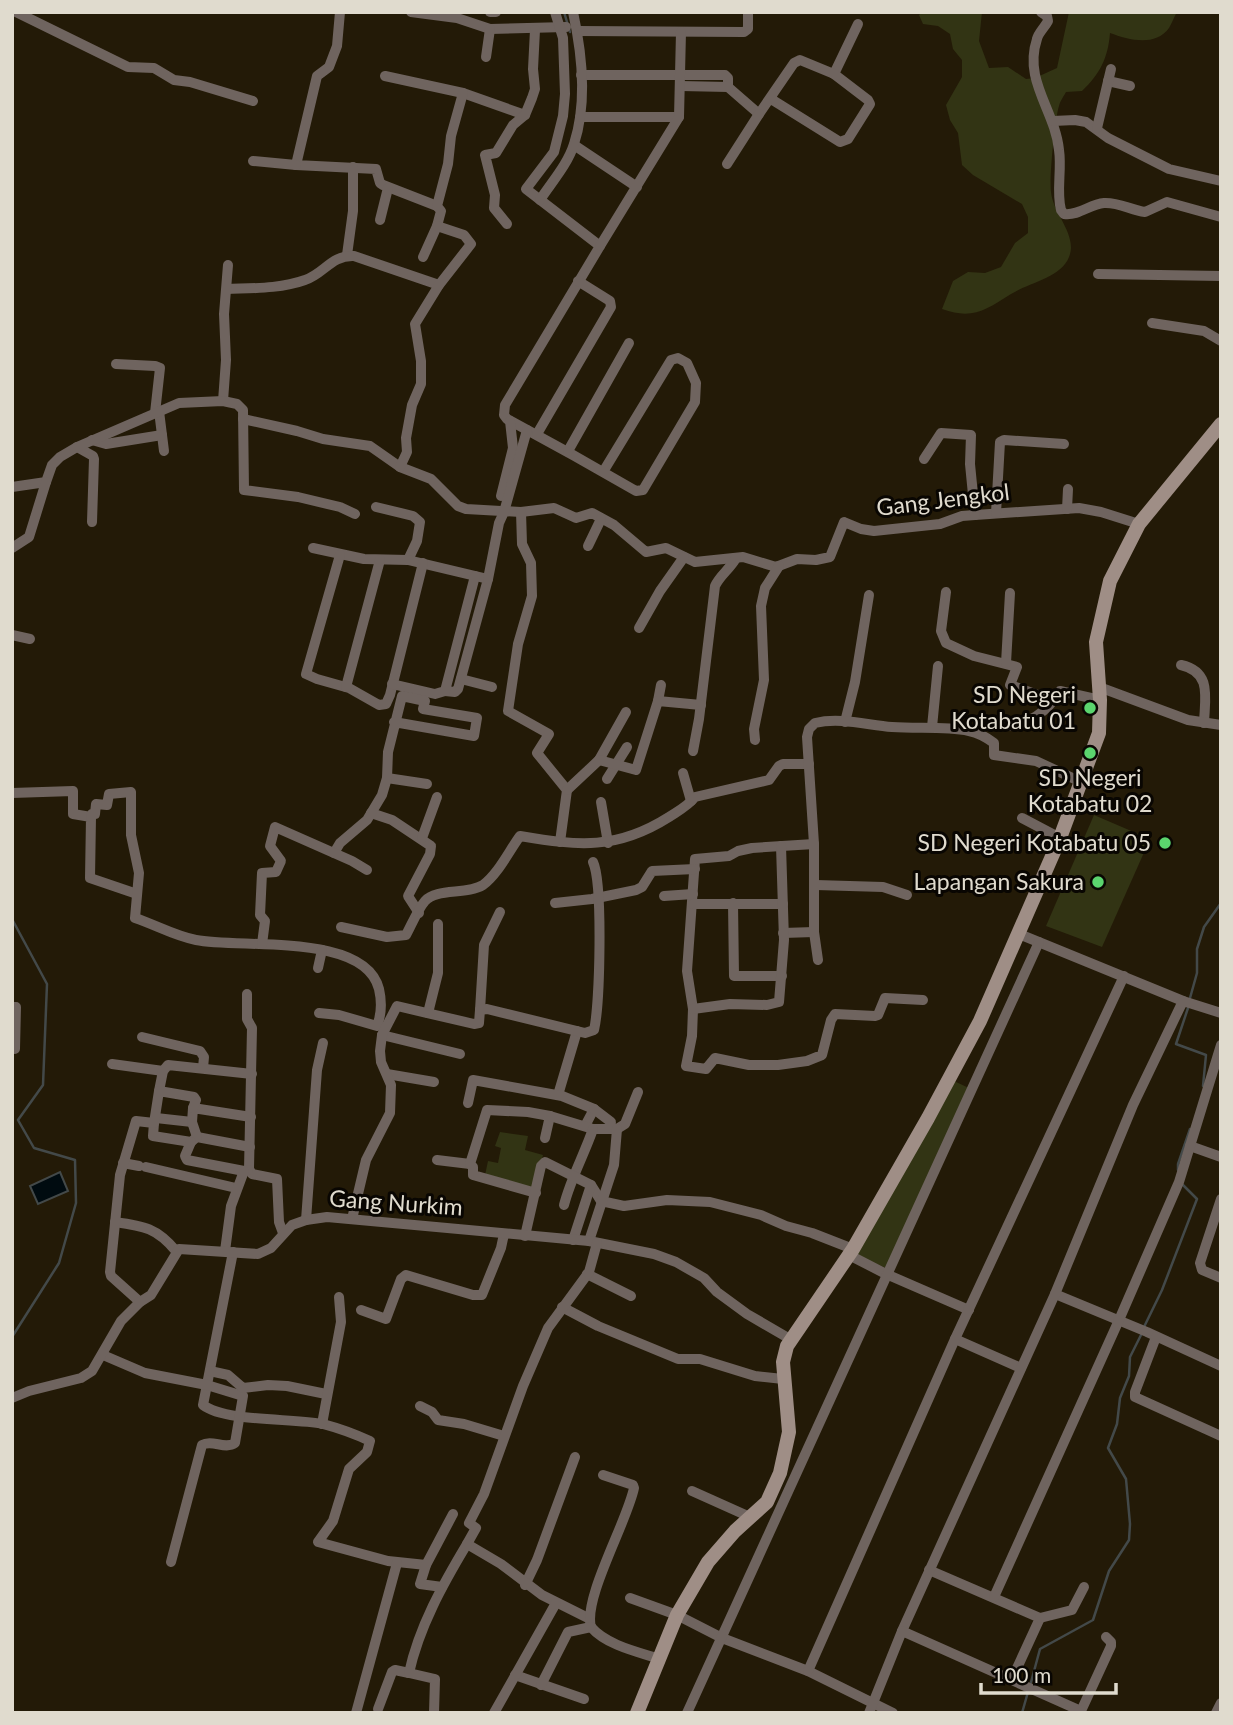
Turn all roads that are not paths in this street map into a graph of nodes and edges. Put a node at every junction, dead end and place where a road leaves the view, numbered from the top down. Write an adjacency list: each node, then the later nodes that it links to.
1 (16, 12): 23 (street)
2 (340, 12): 34 (street)
3 (411, 12): 11 (street)
4 (490, 12): 5 (street)
5 (496, 12)
6 (555, 12): 12 (street)
7 (573, 12): 12 (street)
8 (748, 12): 14 (street)
9 (1041, 12): 28 (street)
10 (858, 24): 16 (street)
11 (490, 29): 13 (street); 15 (street)
12 (572, 29): 13 (street); 14 (street); 17 (street); 30 (street)
13 (535, 30): 25 (street)
14 (681, 32): 19 (street)
15 (486, 57)
16 (834, 74): 22 (street); 22 (street)
17 (580, 75): 19 (street); 26 (street)
18 (385, 76): 21 (street)
19 (681, 80): 24 (street); 27 (street)
20 (1130, 86): 29 (street)
21 (463, 93): 25 (street); 40 (street)
22 (771, 99): 24 (street)
23 (253, 101)
24 (759, 114): 33 (street)
25 (524, 115): 43 (street)
26 (580, 117): 27 (street); 31 (street)
27 (679, 117): 37 (street)
28 (1053, 121): 29 (street); 41 (street)
29 (1097, 128): 36 (street)
30 (556, 146): 31 (street); 39 (street)
31 (571, 149): 37 (street); 39 (street)
32 (253, 161): 34 (street)
33 (727, 164)
34 (296, 165): 35 (street)
35 (353, 167): 38 (street); 46 (street)
36 (1221, 181)
37 (636, 187): 45 (street)
38 (388, 188): 40 (street); 42 (street)
39 (540, 200): 45 (street)
40 (437, 206): 44 (street)
41 (1221, 217)
42 (380, 220)
43 (508, 223)
44 (437, 226): 47 (street); 52 (street)
45 (600, 246): 51 (street)
46 (347, 255): 52 (street); 53 (street)
47 (423, 257)
48 (228, 265): 53 (street)
49 (1098, 274): 50 (street)
50 (1221, 276)
51 (578, 281): 61 (street); 63 (street)
52 (439, 285): 71 (street)
53 (226, 289): 58 (street)
54 (1152, 323): 55 (street)
55 (1221, 341)
56 (629, 343): 69 (street)
57 (116, 364): 59 (street)
58 (223, 401): 59 (street); 60 (street)
59 (157, 412): 64 (street); 65 (street)
60 (243, 419): 71 (street, Gang Jengkol); 80 (street)
61 (510, 421): 63 (street); 82 (street)
62 (1221, 424): 85 (main road)
63 (532, 432): 69 (street); 82 (street)
64 (162, 435): 65 (street); 68 (street)
65 (92, 440): 67 (street)
66 (1064, 444): 79 (street)
67 (77, 447): 73 (street); 84 (street)
68 (164, 451)
69 (568, 451): 72 (street)
70 (924, 459): 81 (street)
71 (400, 467): 82 (street, Gang Jengkol)
72 (603, 472): 72 (street)
73 (46, 482): 74 (street); 87 (street)
74 (12, 486)
75 (1068, 489): 77 (street)
76 (376, 507): 92 (street)
77 (1067, 509): 79 (street, Gang Jengkol); 85 (street, Gang Jengkol)
78 (521, 512): 82 (street, Gang Jengkol); 83 (street, Gang Jengkol); 137 (street)
79 (996, 513): 81 (street, Gang Jengkol)
80 (355, 514)
81 (975, 514): 95 (street, Gang Jengkol)
82 (500, 515): 97 (street)
83 (601, 519): 86 (street); 90 (street, Gang Jengkol)
84 (92, 522)
85 (1139, 524): 113 (main road)
86 (588, 546)
87 (12, 548)
88 (313, 548): 89 (street)
89 (340, 555): 93 (street); 110 (street)
90 (684, 557): 91 (street, Gang Jengkol); 101 (street)
91 (736, 558): 95 (street, Gang Jengkol); 116 (street)
92 (408, 560): 93 (street); 94 (street)
93 (380, 561): 110 (street)
94 (423, 563): 96 (street); 108 (street)
95 (779, 566): 124 (street)
96 (475, 576): 97 (street); 112 (street)
97 (488, 579): 107 (street)
98 (946, 592): 104 (street)
99 (1010, 593): 104 (street)
100 (869, 595): 119 (street)
101 (639, 628)
102 (12, 635): 103 (street)
103 (30, 639)
104 (1006, 663): 115 (street)
105 (1181, 665): 120 (street)
106 (939, 666): 123 (street)
107 (461, 679): 111 (street); 112 (street)
108 (392, 684): 110 (street); 112 (street)
109 (660, 685): 114 (street)
110 (346, 687)
111 (492, 687)
112 (446, 691)
113 (1100, 694): 115 (street); 120 (street); 134 (main road)
114 (658, 701): 116 (street); 129 (street)
115 (1054, 701): 122 (street)
116 (701, 705): 126 (street)
117 (626, 712): 127 (street)
118 (394, 722): 118 (street); 132 (street)
119 (845, 722): 123 (street); 128 (street)
120 (1204, 723): 121 (street)
121 (1221, 725)
122 (1003, 726)
123 (932, 727): 134 (street)
124 (755, 740)
125 (627, 747): 129 (street)
126 (693, 751)
127 (599, 760): 129 (street); 137 (street)
128 (809, 764): 135 (street); 149 (street)
129 (616, 766): 133 (street)
130 (760, 771): 135 (street)
131 (683, 773): 140 (street)
132 (387, 778): 136 (street); 142 (street)
133 (607, 779)
134 (1081, 782): 146 (main road)
135 (761, 783): 140 (street)
136 (427, 784)
137 (567, 790): 147 (street)
138 (12, 793): 143 (street)
139 (437, 797): 145 (street)
140 (691, 801): 148 (street)
141 (601, 802): 148 (street)
142 (371, 813): 145 (street); 151 (street)
143 (91, 817): 156 (street); 156 (street)
144 (1022, 818): 146 (street)
145 (422, 838): 165 (street)
146 (1060, 838): 170 (main road)
147 (561, 842): 148 (street); 165 (street)
148 (608, 843)
149 (814, 844): 150 (street); 155 (street)
150 (781, 846): 153 (street); 163 (street)
151 (334, 853): 154 (street); 172 (street)
152 (593, 862): 159 (street)
153 (695, 869): 159 (street); 160 (street)
154 (367, 870)
155 (816, 885): 157 (street); 168 (street)
156 (137, 894): 172 (street)
157 (907, 895)
158 (663, 896): 160 (street)
159 (598, 897): 161 (street); 189 (street)
160 (693, 899): 162 (street); 184 (street)
161 (555, 902)
162 (733, 903): 163 (street); 176 (street)
163 (783, 904): 169 (street)
164 (500, 912): 185 (street)
165 (419, 913): 167 (street)
166 (438, 924): 187 (street)
167 (341, 927)
168 (814, 932): 169 (street); 174 (street)
169 (783, 933): 176 (street)
170 (1019, 934): 171 (street); 241 (main road)
171 (1039, 942): 177 (street); 243 (street)
172 (262, 944): 173 (street)
173 (322, 950): 175 (street); 180 (street)
174 (818, 960)
175 (318, 968)
176 (782, 976): 184 (street)
177 (1124, 976): 181 (street); 251 (street)
178 (247, 994): 199 (street)
179 (923, 1000): 184 (street)
180 (382, 1003): 182 (street); 186 (street)
181 (1188, 1003): 188 (street); 245 (street)
182 (397, 1006): 187 (street); 190 (street)
183 (12, 1007): 194 (street)
184 (693, 1009)
185 (480, 1010): 187 (street); 189 (street)
186 (319, 1013)
187 (428, 1013)
188 (1221, 1013)
189 (577, 1031): 205 (street)
190 (382, 1035): 195 (street); 200 (street)
191 (142, 1037): 197 (street)
192 (323, 1044): 232 (street)
193 (1221, 1045): 202 (street)
194 (15, 1049)
195 (460, 1054)
196 (112, 1064): 198 (street)
197 (203, 1069): 198 (street); 199 (street)
198 (163, 1071): 203 (street)
199 (252, 1074): 209 (street)
200 (387, 1074): 201 (street); 231 (street)
201 (434, 1082)
202 (1216, 1084): 217 (street)
203 (159, 1091): 207 (street); 211 (street)
204 (638, 1092): 214 (street)
205 (558, 1095): 206 (street); 208 (street)
206 (468, 1103)
207 (193, 1108): 209 (street); 212 (street)
208 (594, 1109): 213 (street); 214 (street)
209 (251, 1116): 218 (street)
210 (550, 1116): 213 (street); 215 (street); 222 (street)
211 (155, 1121): 212 (street); 216 (street); 221 (street)
212 (192, 1122): 216 (street)
213 (589, 1127): 214 (street); 224 (street)
214 (614, 1129): 229 (street)
215 (545, 1138)
216 (194, 1140): 218 (street); 223 (street)
217 (1190, 1146): 219 (street); 252 (street)
218 (250, 1147): 223 (street)
219 (1221, 1157)
220 (437, 1160): 222 (street)
221 (123, 1163): 226 (street); 233 (street)
222 (470, 1164): 227 (street)
223 (246, 1170): 226 (street); 234 (street)
224 (572, 1175): 225 (street); 227 (street); 230 (street)
225 (591, 1185): 229 (street); 237 (street)
226 (236, 1188): 240 (street)
227 (536, 1193): 236 (street)
228 (1221, 1199): 244 (street)
229 (601, 1201): 238 (street); 241 (street)
230 (564, 1205)
231 (352, 1219): 232 (street, Gang Nurkim); 235 (street, Gang Nurkim)
232 (306, 1220): 234 (street, Gang Nurkim)
233 (115, 1222): 239 (street); 248 (street)
234 (283, 1233): 240 (street, Gang Nurkim)
235 (504, 1234): 236 (street, Gang Nurkim); 250 (street)
236 (525, 1236): 237 (street, Gang Nurkim)
237 (573, 1240): 238 (street, Gang Nurkim)
238 (593, 1242): 242 (street); 254 (street, Gang Nurkim)
239 (176, 1251): 240 (street, Gang Nurkim); 248 (street)
240 (229, 1252): 259 (street)
241 (851, 1252): 243 (street); 254 (main road)
242 (587, 1274): 246 (street); 249 (street)
243 (887, 1274): 251 (street); 290 (street)
244 (1221, 1278)
245 (1055, 1294): 252 (street); 258 (street)
246 (631, 1296)
247 (339, 1297): 262 (street)
248 (140, 1302): 256 (street)
249 (562, 1307): 260 (street); 267 (street)
250 (360, 1310)
251 (969, 1311): 255 (street)
252 (1119, 1320): 253 (street); 282 (street)
253 (1147, 1332): 257 (street); 268 (street)
254 (790, 1339): 260 (main road)
255 (955, 1339): 258 (street); 292 (street)
256 (103, 1355): 261 (street); 263 (street)
257 (1221, 1366)
258 (1021, 1368): 278 (street)
259 (210, 1371): 261 (street); 262 (street)
260 (783, 1379): 273 (main road)
261 (207, 1385): 265 (street); 265 (street)
262 (326, 1394): 266 (street)
263 (12, 1398)
264 (420, 1406): 267 (street)
265 (240, 1416): 266 (street); 275 (street)
266 (322, 1424): 276 (street)
267 (505, 1436): 274 (street)
268 (1221, 1436)
269 (575, 1457): 279 (street)
270 (603, 1475): 287 (street)
271 (691, 1491): 273 (street)
272 (453, 1514): 277 (street)
273 (750, 1517): 285 (main road)
274 (467, 1544): 279 (street); 280 (street)
275 (172, 1562)
276 (397, 1563): 277 (street); 301 (street)
277 (426, 1565): 280 (street)
278 (929, 1570): 282 (street); 288 (street)
279 (525, 1585): 284 (street)
280 (442, 1587): 293 (street)
281 (1084, 1587): 286 (street)
282 (994, 1597): 286 (street)
283 (630, 1598): 285 (street)
284 (556, 1603): 287 (street); 294 (street)
285 (677, 1615): 290 (street); 291 (main road)
286 (1040, 1618): 295 (street)
287 (589, 1622): 291 (street); 296 (street)
288 (902, 1630): 295 (street); 298 (street)
289 (1106, 1637): 300 (street)
290 (722, 1638): 292 (street); 305 (street)
291 (660, 1658): 304 (main road)
292 (808, 1671): 298 (street)
293 (409, 1673): 299 (street); 302 (street)
294 (515, 1675): 296 (street); 303 (street)
295 (1012, 1679): 300 (street)
296 (541, 1685): 297 (street)
297 (584, 1699)
298 (871, 1708): 306 (street)
299 (378, 1709)
300 (1080, 1712)
301 (356, 1713)
302 (434, 1713)
303 (494, 1713)
304 (636, 1713)
305 (687, 1713)
306 (893, 1713)

